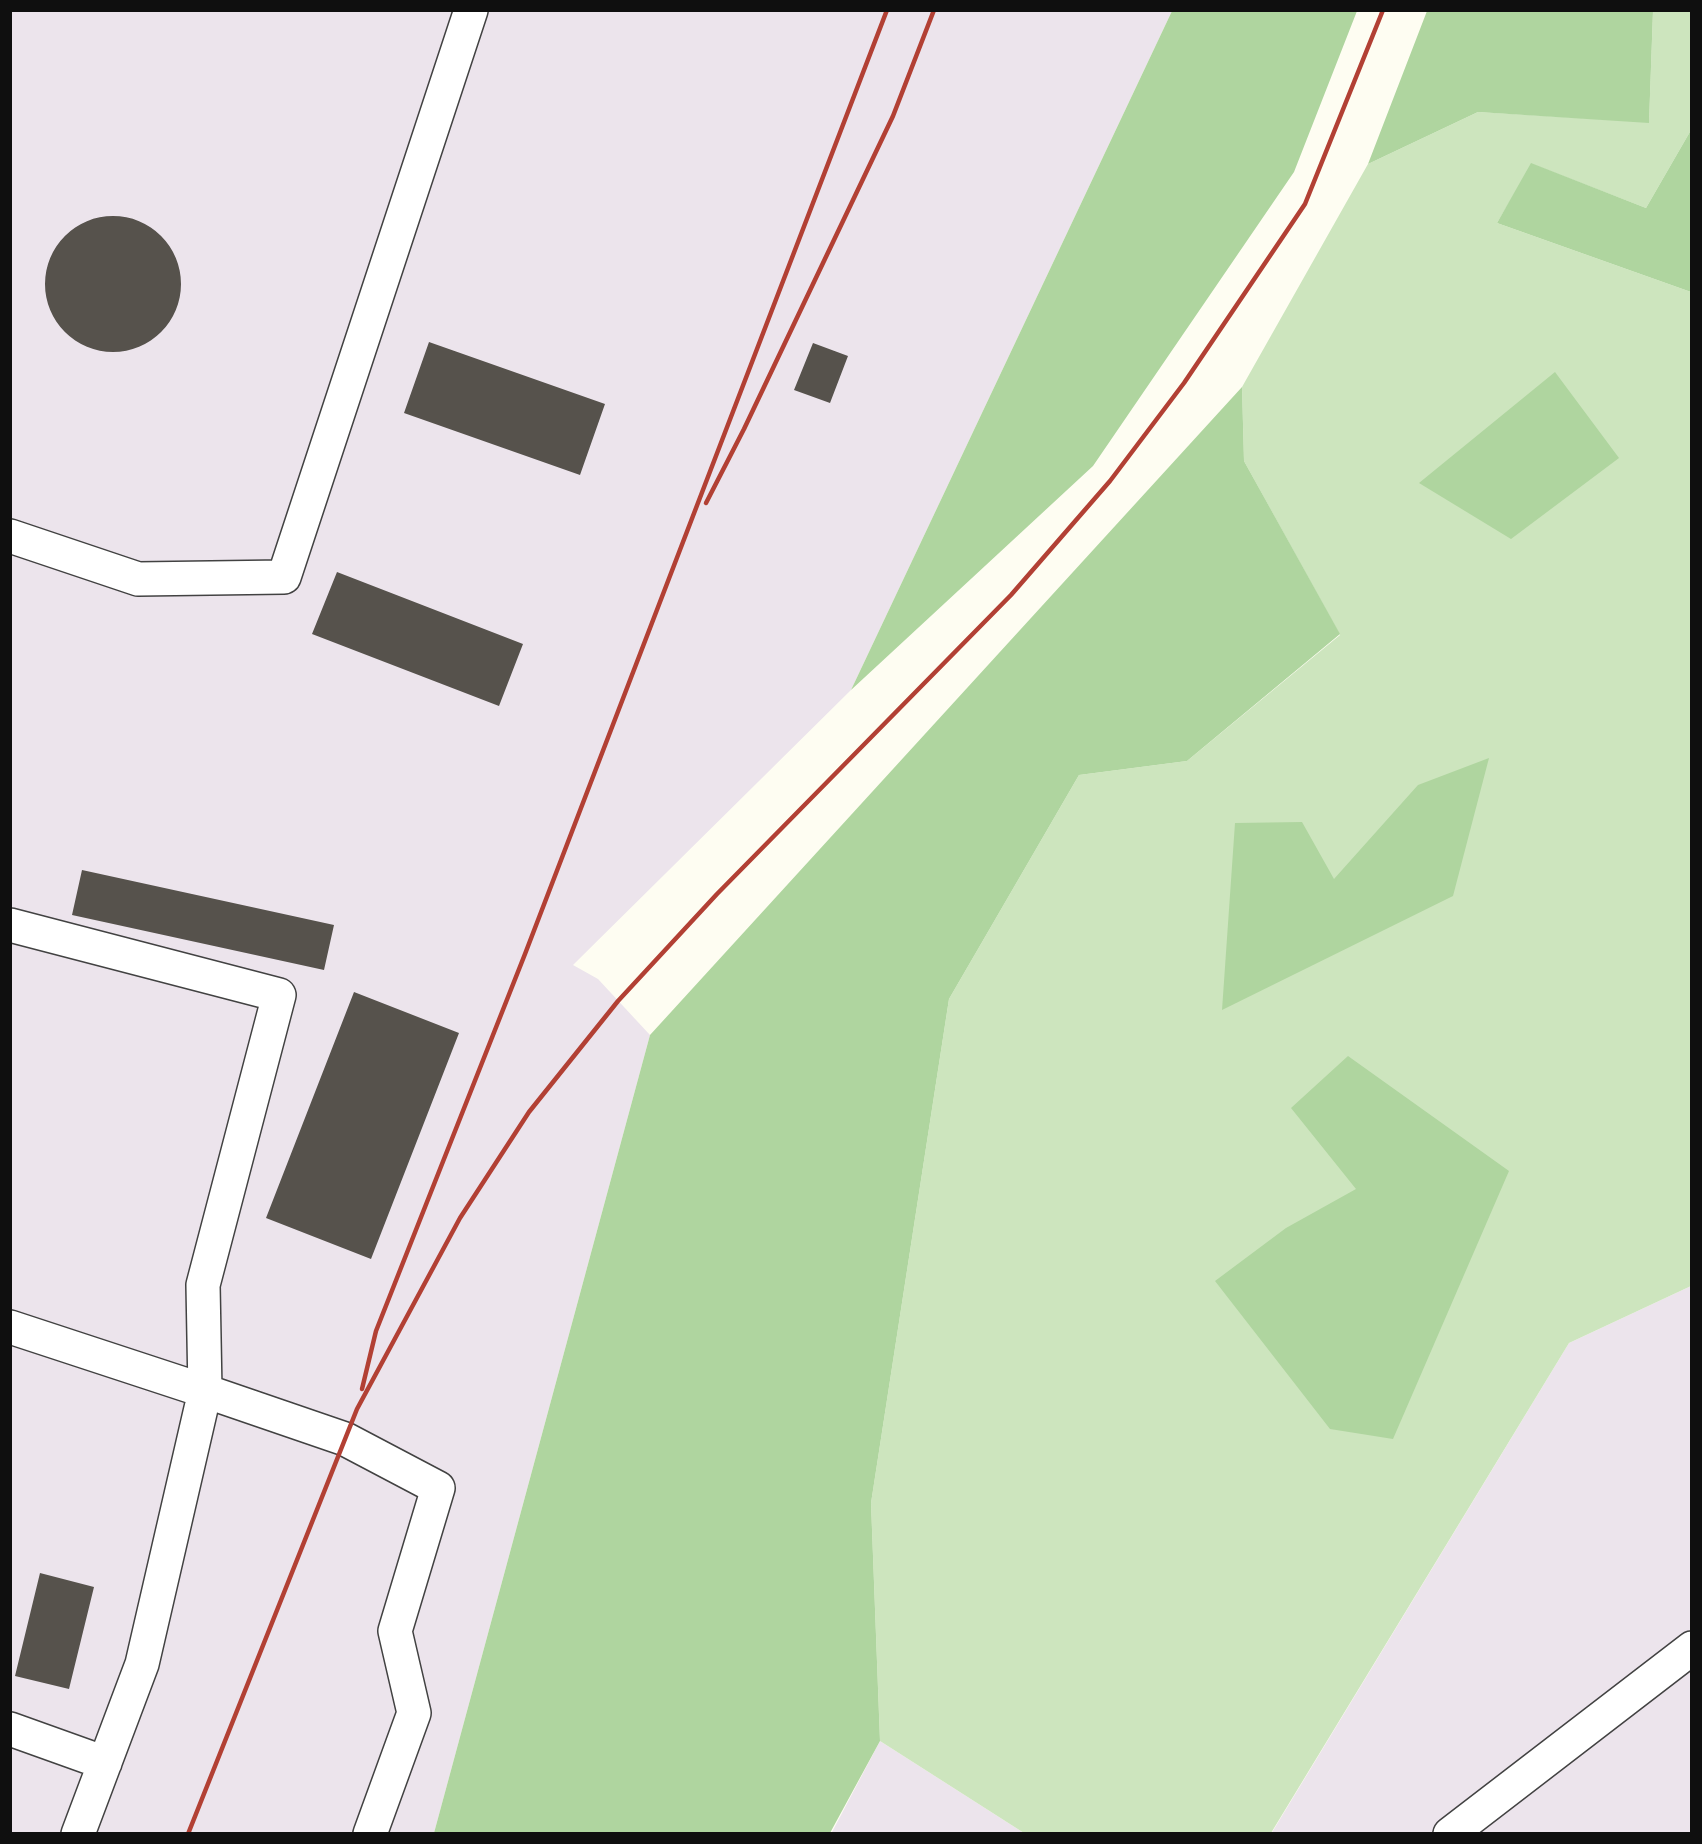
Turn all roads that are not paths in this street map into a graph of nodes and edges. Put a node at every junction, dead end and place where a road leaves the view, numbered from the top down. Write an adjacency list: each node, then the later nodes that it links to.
1 (471, 10): 2 (lane)
2 (10, 536)
3 (10, 925): 5 (lane)
4 (10, 1328): 5 (lane)
5 (205, 1391): 8 (lane); 10 (lane)
6 (1692, 1648): 11 (lane)
7 (10, 1730): 8 (lane)
8 (105, 1763): 9 (lane)
9 (78, 1833)
10 (370, 1833)
11 (1450, 1833)

